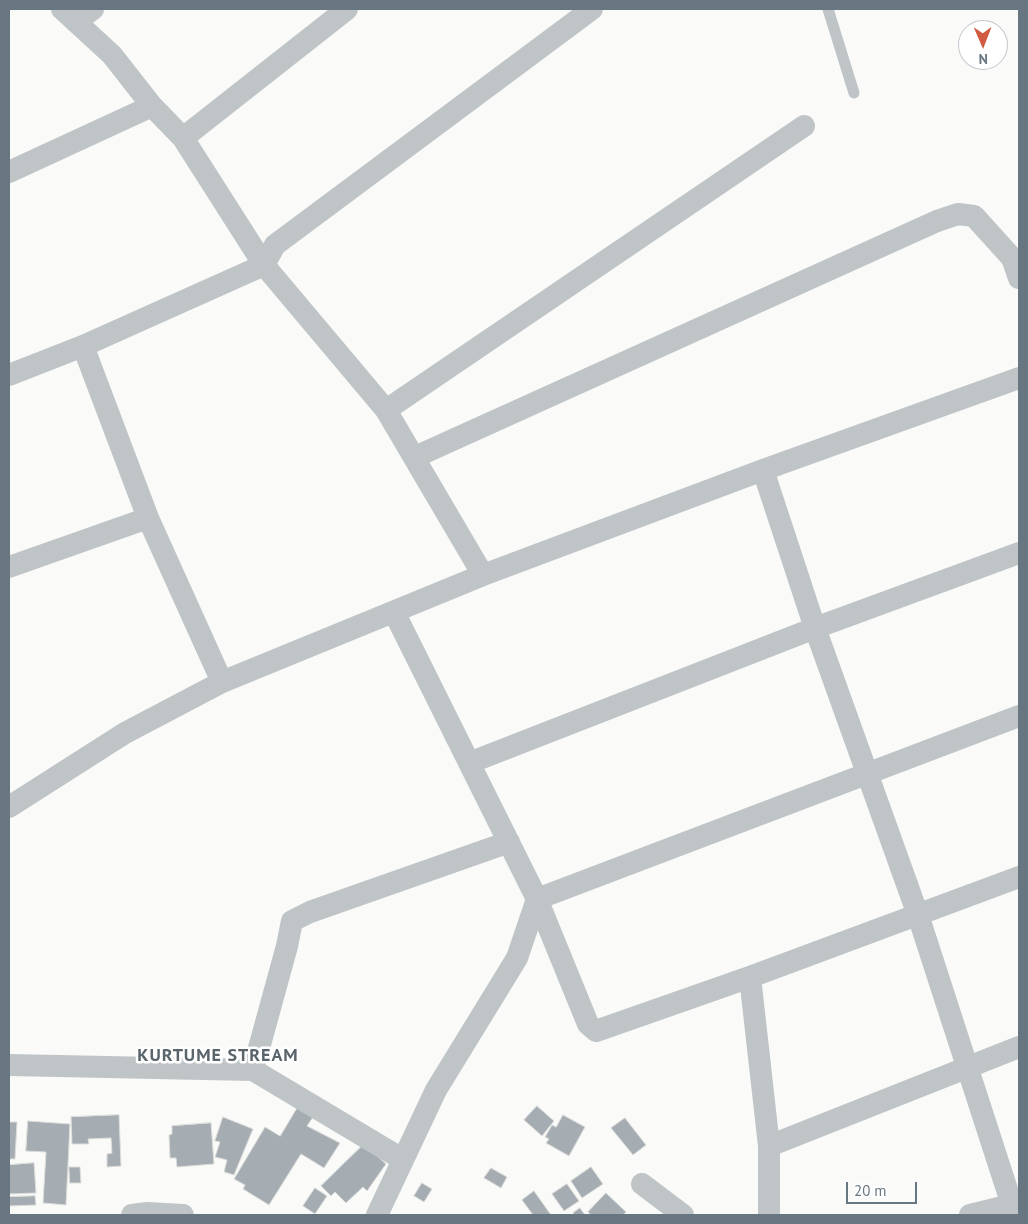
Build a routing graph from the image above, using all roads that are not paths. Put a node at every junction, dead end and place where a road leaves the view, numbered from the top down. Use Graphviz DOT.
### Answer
graph roads {
  1 [pos="347,9"];
  2 [pos="592,9"];
  3 [pos="828,9"];
  4 [pos="77,13"];
  5 [pos="854,93"];
  6 [pos="152,106"];
  7 [pos="804,126"];
  8 [pos="183,138"];
  9 [pos="9,172"];
  10 [pos="264,265"];
  11 [pos="1019,278"];
  12 [pos="83,346"];
  13 [pos="9,375"];
  14 [pos="1019,378"];
  15 [pos="386,410"];
  16 [pos="415,457"];
  17 [pos="763,470"];
  18 [pos="148,518"];
  19 [pos="1019,553"];
  20 [pos="9,567"];
  21 [pos="482,576"];
  22 [pos="394,612"];
  23 [pos="816,628"];
  24 [pos="222,682"];
  25 [pos="1019,716"];
  26 [pos="469,763"];
  27 [pos="868,773"];
  28 [pos="9,806"];
  29 [pos="509,842"];
  30 [pos="1019,877"];
  31 [pos="538,899"];
  32 [pos="918,915"];
  33 [pos="750,977"];
  34 [pos="1019,1046"];
  35 [pos="9,1065"];
  36 [pos="968,1066"];
  37 [pos="253,1070"];
  38 [pos="769,1146"];
  39 [pos="402,1159"];
  40 [pos="642,1184"];
  41 [pos="1016,1208"];
  42 [pos="132,1215"];
  43 [pos="183,1215"];
  44 [pos="376,1215"];
  45 [pos="683,1215"];
  46 [pos="769,1215"];
  47 [pos="970,1215"];
  1 -- 8 [label="street"];
  2 -- 10 [label="street"];
  3 -- 5 [label="lane"];
  4 -- 6 [label="street"];
  6 -- 8 [label="street"];
  6 -- 9 [label="street"];
  7 -- 15 [label="street"];
  8 -- 10 [label="street"];
  10 -- 12 [label="street"];
  10 -- 15 [label="street"];
  11 -- 16 [label="street"];
  12 -- 13 [label="street"];
  12 -- 18 [label="street"];
  14 -- 17 [label="street"];
  15 -- 16 [label="street"];
  16 -- 21 [label="street"];
  17 -- 21 [label="street"];
  17 -- 23 [label="street"];
  18 -- 20 [label="street"];
  18 -- 24 [label="street"];
  19 -- 23 [label="street"];
  21 -- 22 [label="street"];
  22 -- 24 [label="street"];
  22 -- 26 [label="street"];
  23 -- 26 [label="street"];
  23 -- 27 [label="street"];
  24 -- 28 [label="street"];
  25 -- 27 [label="street"];
  26 -- 29 [label="street"];
  27 -- 31 [label="street"];
  27 -- 32 [label="street"];
  29 -- 31 [label="street"];
  29 -- 37 [label="street"];
  30 -- 32 [label="street"];
  31 -- 33 [label="street"];
  31 -- 39 [label="street"];
  32 -- 33 [label="street"];
  32 -- 36 [label="street"];
  33 -- 38 [label="street"];
  34 -- 36 [label="street"];
  35 -- 37 [label="street"];
  36 -- 38 [label="street"];
  36 -- 41 [label="street"];
  37 -- 39 [label="street"];
  38 -- 46 [label="street"];
  39 -- 44 [label="street"];
  40 -- 45 [label="street"];
  41 -- 47 [label="street"];
  42 -- 43 [label="street"];
}
